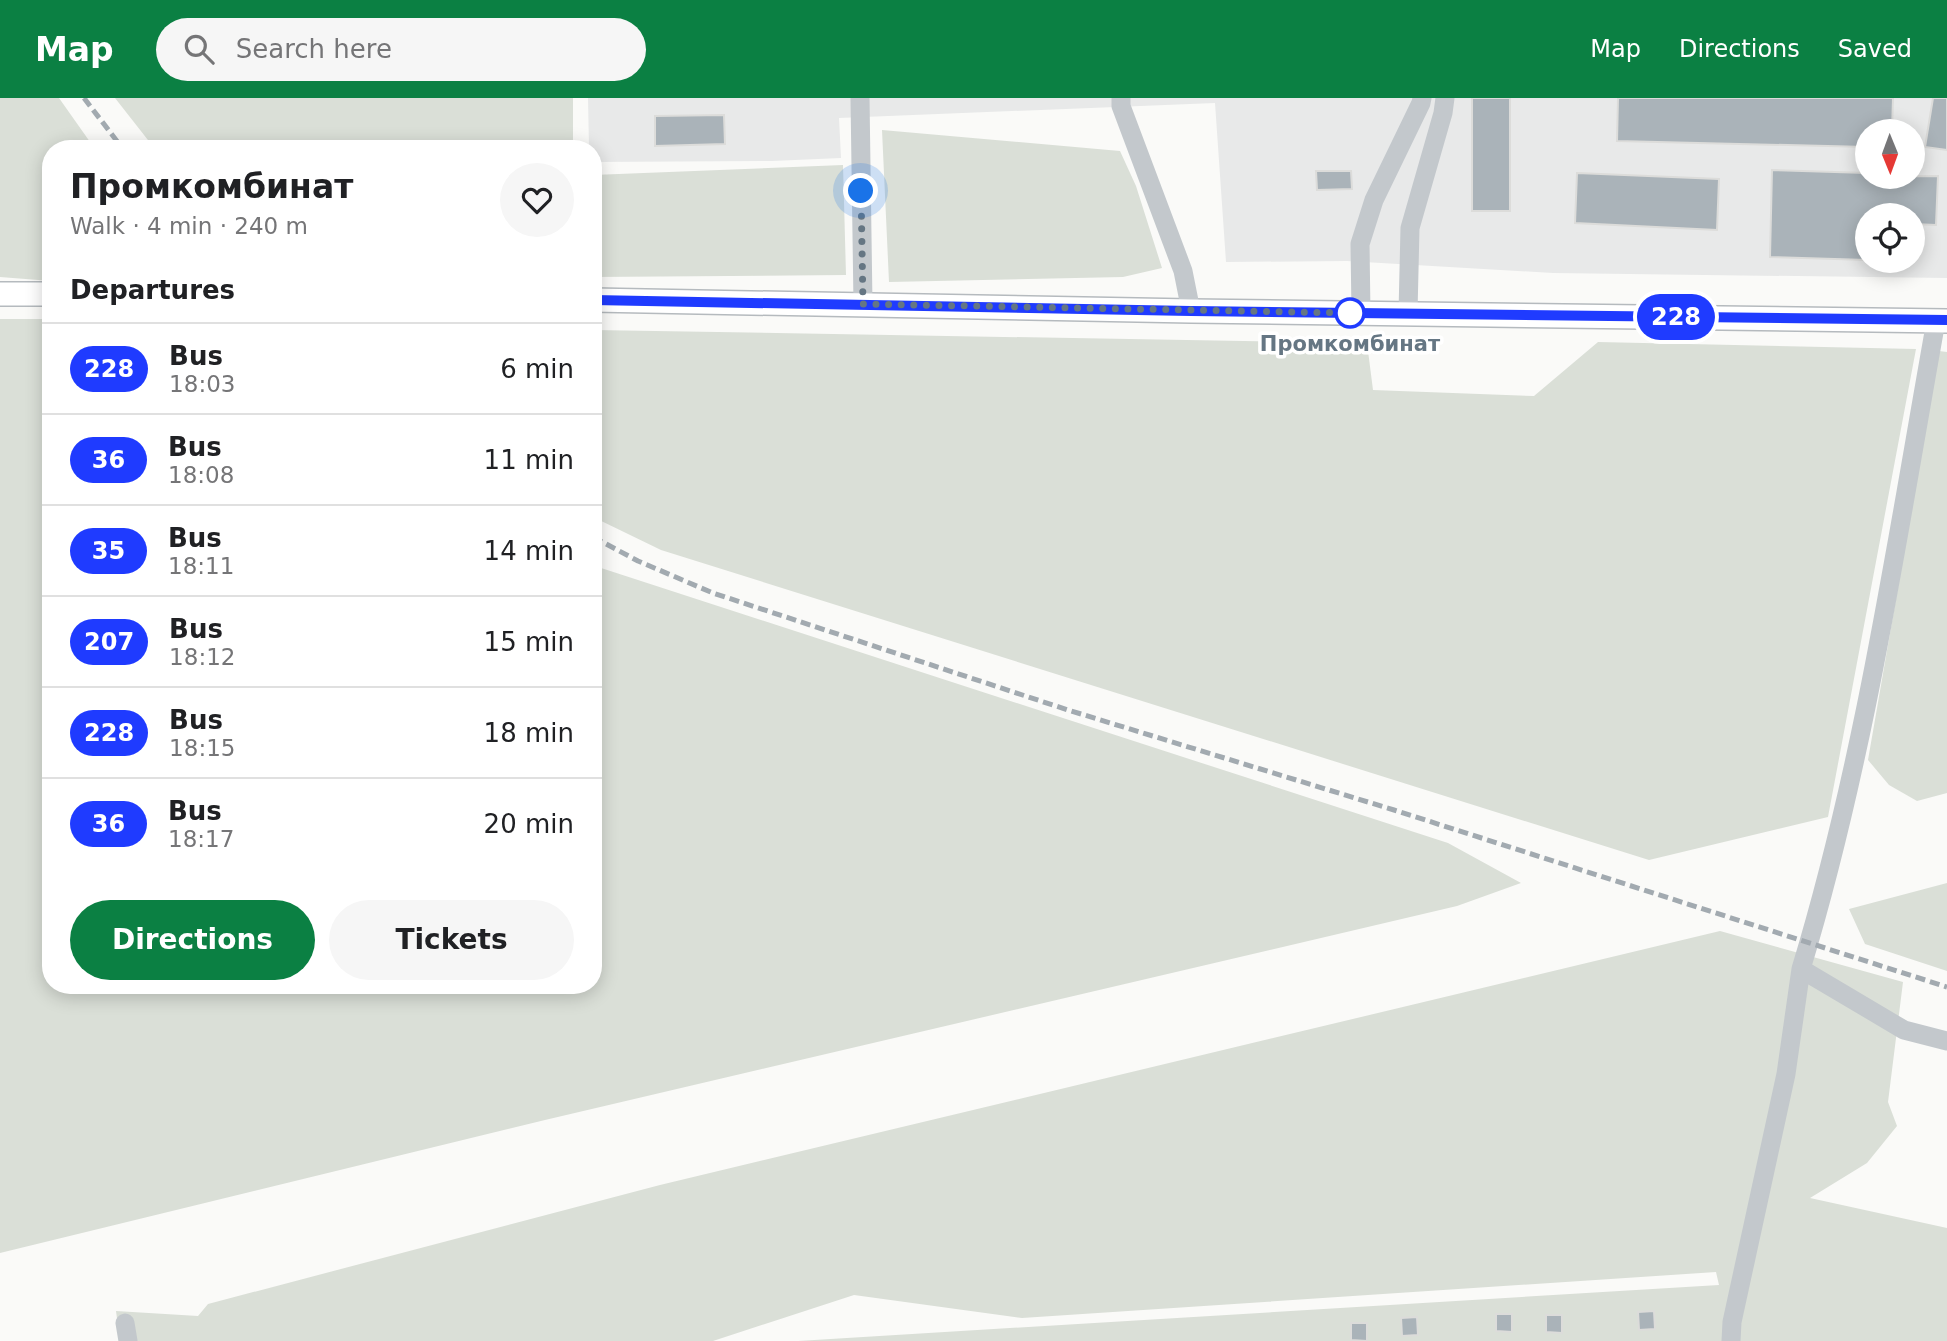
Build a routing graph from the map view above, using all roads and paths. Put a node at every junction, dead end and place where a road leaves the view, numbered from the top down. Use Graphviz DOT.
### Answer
graph roads {
  1 [pos="860,98"];
  2 [pos="1121,98"];
  3 [pos="1422,98"];
  4 [pos="1444,98"];
  5 [pos="0,294"];
  6 [pos="42,294"];
  7 [pos="602,300"];
  8 [pos="863,304"];
  9 [pos="1191,311"];
  10 [pos="1362,313"];
  11 [pos="1408,313"];
  12 [pos="1942,321"];
  13 [pos="1801,970"];
  14 [pos="1947,1041"];
  15 [pos="1731,1341"];
  1 -- 8 [label="street"];
  2 -- 9 [label="street"];
  3 -- 10 [label="street"];
  4 -- 11 [label="street"];
  5 -- 6 [label="main road"];
  7 -- 8 [label="main road"];
  8 -- 9 [label="main road"];
  9 -- 10 [label="main road"];
  10 -- 11 [label="main road"];
  11 -- 12 [label="main road"];
  12 -- 13 [label="street"];
  13 -- 14 [label="street"];
  13 -- 15 [label="street"];
}
